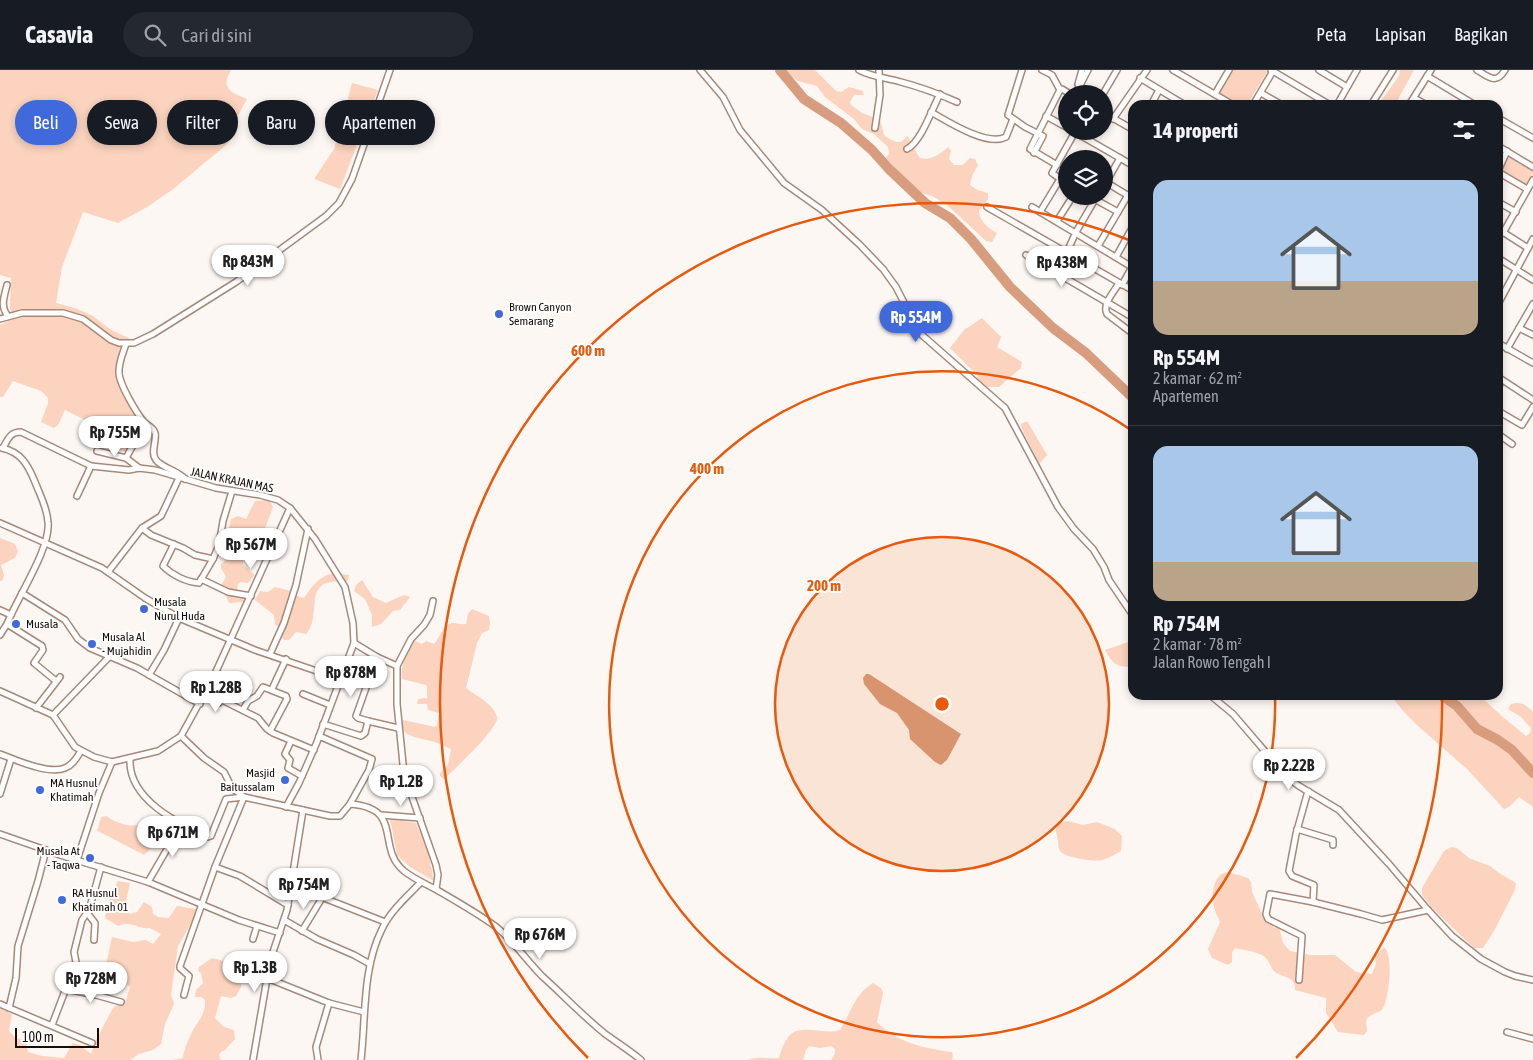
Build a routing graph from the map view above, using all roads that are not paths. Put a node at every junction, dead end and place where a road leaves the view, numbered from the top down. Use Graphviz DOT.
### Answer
graph roads {
  1 [pos="390,70"];
  2 [pos="700,70"];
  3 [pos="859,70"];
  4 [pos="879,70"];
  5 [pos="1022,70"];
  6 [pos="1042,70"];
  7 [pos="1082,70"];
  8 [pos="1088,70"];
  9 [pos="1117,70"];
  10 [pos="1146,70"];
  11 [pos="1174,70"];
  12 [pos="1318,70"];
  13 [pos="1357,70"];
  14 [pos="1392,70"];
  15 [pos="1431,70"];
  16 [pos="1477,70"];
  17 [pos="1505,70"];
  18 [pos="1227,71"];
  19 [pos="1272,71"];
  20 [pos="1427,76"];
  21 [pos="879,77"];
  22 [pos="1140,78"];
  23 [pos="1077,85"];
  24 [pos="1079,85"];
  25 [pos="1108,85"];
  26 [pos="1058,86"];
  27 [pos="1347,87"];
  28 [pos="1159,90"];
  29 [pos="1261,92"];
  30 [pos="940,94"];
  31 [pos="1058,94"];
  32 [pos="1215,94"];
  33 [pos="1414,98"];
  34 [pos="1153,100"];
  35 [pos="1176,100"];
  36 [pos="1225,100"];
  37 [pos="1256,100"];
  38 [pos="1274,100"];
  39 [pos="1321,100"];
  40 [pos="1340,100"];
  41 [pos="1374,100"];
  42 [pos="1418,100"];
  43 [pos="1467,100"];
  44 [pos="958,102"];
  45 [pos="931,112"];
  46 [pos="1046,116"];
  47 [pos="1013,119"];
  48 [pos="1113,119"];
  49 [pos="1058,123"];
  50 [pos="1503,123"];
  51 [pos="1128,127"];
  52 [pos="876,128"];
  53 [pos="1037,133"];
  54 [pos="1533,138"];
  55 [pos="1093,140"];
  56 [pos="907,149"];
  57 [pos="1503,149"];
  58 [pos="1507,151"];
  59 [pos="1120,158"];
  60 [pos="1503,160"];
  61 [pos="1058,162"];
  62 [pos="1128,163"];
  63 [pos="1056,165"];
  64 [pos="1533,167"];
  65 [pos="1113,170"];
  66 [pos="1503,175"];
  67 [pos="1058,178"];
  68 [pos="1533,180"];
  69 [pos="1058,182"];
  70 [pos="1113,187"];
  71 [pos="1526,190"];
  72 [pos="1128,196"];
  73 [pos="1128,200"];
  74 [pos="1067,205"];
  75 [pos="1092,205"];
  76 [pos="1107,205"];
  77 [pos="1503,205"];
  78 [pos="987,207"];
  79 [pos="1032,207"];
  80 [pos="1040,212"];
  81 [pos="1118,212"];
  82 [pos="1516,212"];
  83 [pos="1057,221"];
  84 [pos="1076,232"];
  85 [pos="1503,233"];
  86 [pos="1128,235"];
  87 [pos="1533,239"];
  88 [pos="1098,246"];
  89 [pos="1528,248"];
  90 [pos="1067,252"];
  91 [pos="1026,255"];
  92 [pos="1116,257"];
  93 [pos="1503,261"];
  94 [pos="1128,264"];
  95 [pos="1517,270"];
  96 [pos="1128,273"];
  97 [pos="1533,280"];
  98 [pos="1121,284"];
  99 [pos="7,286"];
  100 [pos="1128,288"];
  101 [pos="1503,295"];
  102 [pos="1108,302"];
  103 [pos="1532,307"];
  104 [pos="1,311"];
  105 [pos="1128,314"];
  106 [pos="8,316"];
  107 [pos="0,319"];
  108 [pos="1519,328"];
  109 [pos="1128,330"];
  110 [pos="1533,335"];
  111 [pos="126,344"];
  112 [pos="1503,346"];
  113 [pos="1507,349"];
  114 [pos="1533,363"];
  115 [pos="1503,381"];
  116 [pos="1532,398"];
  117 [pos="1533,407"];
  118 [pos="1503,414"];
  119 [pos="145,423"];
  120 [pos="1503,438"];
  121 [pos="1512,444"];
  122 [pos="2,448"];
  123 [pos="97,451"];
  124 [pos="126,458"];
  125 [pos="91,466"];
  126 [pos="140,468"];
  127 [pos="182,479"];
  128 [pos="232,491"];
  129 [pos="77,496"];
  130 [pos="290,508"];
  131 [pos="0,523"];
  132 [pos="142,528"];
  133 [pos="308,529"];
  134 [pos="45,543"];
  135 [pos="174,544"];
  136 [pos="213,559"];
  137 [pos="108,572"];
  138 [pos="201,579"];
  139 [pos="22,593"];
  140 [pos="251,596"];
  141 [pos="433,601"];
  142 [pos="1128,608"];
  143 [pos="0,610"];
  144 [pos="11,614"];
  145 [pos="179,618"];
  146 [pos="7,624"];
  147 [pos="0,635"];
  148 [pos="230,640"];
  149 [pos="354,643"];
  150 [pos="270,654"];
  151 [pos="110,656"];
  152 [pos="377,657"];
  153 [pos="286,659"];
  154 [pos="398,666"];
  155 [pos="149,675"];
  156 [pos="212,679"];
  157 [pos="340,679"];
  158 [pos="272,690"];
  159 [pos="0,691"];
  160 [pos="303,694"];
  161 [pos="204,695"];
  162 [pos="222,700"];
  163 [pos="1216,700"];
  164 [pos="200,704"];
  165 [pos="330,705"];
  166 [pos="36,708"];
  167 [pos="243,710"];
  168 [pos="53,716"];
  169 [pos="368,721"];
  170 [pos="323,724"];
  171 [pos="398,728"];
  172 [pos="270,731"];
  173 [pos="181,736"];
  174 [pos="319,736"];
  175 [pos="291,740"];
  176 [pos="81,750"];
  177 [pos="314,750"];
  178 [pos="0,754"];
  179 [pos="130,758"];
  180 [pos="11,759"];
  181 [pos="112,762"];
  182 [pos="302,776"];
  183 [pos="1308,791"];
  184 [pos="0,794"];
  185 [pos="244,797"];
  186 [pos="350,804"];
  187 [pos="286,807"];
  188 [pos="303,810"];
  189 [pos="381,815"];
  190 [pos="420,818"];
  191 [pos="181,825"];
  192 [pos="1297,829"];
  193 [pos="0,834"];
  194 [pos="1333,846"];
  195 [pos="46,850"];
  196 [pos="78,860"];
  197 [pos="215,866"];
  198 [pos="101,867"];
  199 [pos="148,882"];
  200 [pos="423,883"];
  201 [pos="291,890"];
  202 [pos="436,890"];
  203 [pos="322,898"];
  204 [pos="1314,902"];
  205 [pos="202,905"];
  206 [pos="288,905"];
  207 [pos="1428,910"];
  208 [pos="88,914"];
  209 [pos="284,920"];
  210 [pos="385,922"];
  211 [pos="257,926"];
  212 [pos="302,931"];
  213 [pos="280,933"];
  214 [pos="253,939"];
  215 [pos="94,940"];
  216 [pos="246,956"];
  217 [pos="270,959"];
  218 [pos="370,964"];
  219 [pos="267,978"];
  220 [pos="1299,980"];
  221 [pos="1533,980"];
  222 [pos="66,989"];
  223 [pos="184,995"];
  224 [pos="120,1002"];
  225 [pos="329,1003"];
  226 [pos="0,1004"];
  227 [pos="9,1008"];
  228 [pos="364,1012"];
  229 [pos="52,1025"];
  230 [pos="1507,1032"];
  231 [pos="1533,1039"];
  232 [pos="92,1043"];
  233 [pos="253,1060"];
  234 [pos="318,1060"];
  235 [pos="360,1060"];
  236 [pos="641,1060"];
  1 -- 111 [label="street"];
  2 -- 142 [label="street"];
  3 -- 21 [label="street"];
  4 -- 21 [label="street"];
  5 -- 47 [label="street"];
  6 -- 26 [label="street"];
  7 -- 23 [label="street"];
  8 -- 24 [label="street"];
  9 -- 25 [label="street"];
  10 -- 22 [label="street"];
  11 -- 32 [label="street"];
  12 -- 27 [label="street"];
  13 -- 27 [label="street"];
  14 -- 41 [label="street"];
  15 -- 20 [label="street"];
  16 -- 17 [label="street"];
  18 -- 32 [label="street"];
  19 -- 29 [label="street"];
  19 -- 39 [label="street"];
  20 -- 33 [label="street"];
  20 -- 43 [label="street"];
  21 -- 30 [label="street"];
  21 -- 52 [label="street"];
  22 -- 28 [label="street"];
  22 -- 48 [label="street"];
  27 -- 40 [label="street"];
  28 -- 34 [label="street"];
  28 -- 35 [label="street"];
  29 -- 37 [label="street"];
  29 -- 38 [label="street"];
  30 -- 44 [label="street"];
  30 -- 45 [label="street"];
  31 -- 46 [label="street"];
  32 -- 36 [label="street"];
  33 -- 42 [label="street"];
  45 -- 47 [label="street"];
  45 -- 56 [label="street"];
  46 -- 49 [label="street"];
  46 -- 53 [label="street"];
  47 -- 53 [label="street"];
  48 -- 51 [label="street"];
  50 -- 54 [label="street"];
  53 -- 63 [label="street"];
  55 -- 59 [label="street"];
  57 -- 58 [label="street"];
  58 -- 60 [label="street"];
  58 -- 64 [label="street"];
  59 -- 62 [label="street"];
  59 -- 65 [label="street"];
  61 -- 63 [label="street"];
  63 -- 67 [label="street"];
  66 -- 71 [label="street"];
  68 -- 71 [label="street"];
  69 -- 80 [label="street"];
  70 -- 72 [label="street"];
  71 -- 82 [label="street"];
  73 -- 81 [label="street"];
  74 -- 83 [label="street"];
  75 -- 84 [label="street"];
  76 -- 81 [label="street"];
  77 -- 82 [label="street"];
  78 -- 90 [label="street"];
  79 -- 80 [label="street"];
  80 -- 83 [label="street"];
  81 -- 88 [label="street"];
  82 -- 85 [label="street"];
  83 -- 84 [label="street"];
  84 -- 88 [label="street"];
  84 -- 90 [label="street"];
  85 -- 89 [label="street"];
  86 -- 92 [label="street"];
  87 -- 89 [label="street"];
  88 -- 92 [label="street"];
  89 -- 95 [label="street"];
  90 -- 98 [label="street"];
  91 -- 102 [label="street"];
  92 -- 94 [label="street"];
  93 -- 95 [label="street"];
  95 -- 97 [label="street"];
  95 -- 101 [label="street"];
  96 -- 98 [label="street"];
  98 -- 100 [label="street"];
  98 -- 102 [label="street"];
  99 -- 104 [label="street"];
  102 -- 105 [label="street"];
  102 -- 109 [label="street"];
  103 -- 108 [label="street"];
  104 -- 106 [label="street"];
  106 -- 107 [label="street"];
  106 -- 111 [label="street"];
  108 -- 110 [label="street"];
  108 -- 113 [label="street"];
  111 -- 119 [label="street"];
  112 -- 113 [label="street"];
  113 -- 114 [label="street"];
  115 -- 116 [label="street"];
  117 -- 118 [label="street"];
  119 -- 124 [label="street"];
  119 -- 127 [label="street"];
  120 -- 121 [label="street"];
  122 -- 125 [label="street, JALAN KRAJAN MAS"];
  122 -- 134 [label="street"];
  123 -- 124 [label="street"];
  124 -- 126 [label="street"];
  125 -- 126 [label="street, JALAN KRAJAN MAS"];
  125 -- 129 [label="street"];
  126 -- 127 [label="street, JALAN KRAJAN MAS"];
  127 -- 128 [label="street, JALAN KRAJAN MAS"];
  127 -- 132 [label="street"];
  128 -- 130 [label="street, JALAN KRAJAN MAS"];
  128 -- 136 [label="street"];
  130 -- 133 [label="street, JALAN KRAJAN MAS"];
  130 -- 140 [label="street"];
  131 -- 134 [label="street"];
  132 -- 135 [label="street"];
  132 -- 137 [label="street"];
  133 -- 149 [label="street, JALAN KRAJAN MAS"];
  133 -- 150 [label="street"];
  134 -- 137 [label="street"];
  134 -- 139 [label="street"];
  135 -- 136 [label="street"];
  135 -- 138 [label="street"];
  136 -- 138 [label="street"];
  137 -- 145 [label="street"];
  138 -- 140 [label="street"];
  139 -- 144 [label="street"];
  139 -- 151 [label="street"];
  140 -- 148 [label="street"];
  141 -- 154 [label="street"];
  143 -- 144 [label="street"];
  144 -- 146 [label="street"];
  145 -- 148 [label="street"];
  145 -- 155 [label="street"];
  146 -- 147 [label="street"];
  146 -- 166 [label="street"];
  148 -- 150 [label="street"];
  148 -- 156 [label="street"];
  149 -- 152 [label="street"];
  149 -- 157 [label="street"];
  150 -- 153 [label="street"];
  151 -- 155 [label="street"];
  151 -- 168 [label="street"];
  152 -- 154 [label="street"];
  152 -- 169 [label="street"];
  153 -- 157 [label="street"];
  153 -- 158 [label="street"];
  154 -- 171 [label="street"];
  155 -- 164 [label="street"];
  156 -- 161 [label="street"];
  156 -- 162 [label="street"];
  157 -- 165 [label="street"];
  158 -- 167 [label="street"];
  158 -- 172 [label="street"];
  159 -- 166 [label="street"];
  160 -- 165 [label="street"];
  161 -- 162 [label="street"];
  161 -- 164 [label="street"];
  162 -- 167 [label="street"];
  163 -- 183 [label="street"];
  164 -- 173 [label="street"];
  165 -- 170 [label="street"];
  166 -- 168 [label="street"];
  167 -- 172 [label="street"];
  168 -- 176 [label="street"];
  169 -- 170 [label="street"];
  169 -- 171 [label="street"];
  170 -- 174 [label="street"];
  171 -- 190 [label="street"];
  172 -- 175 [label="street"];
  173 -- 179 [label="street"];
  173 -- 185 [label="street"];
  174 -- 177 [label="street"];
  174 -- 186 [label="street"];
  175 -- 177 [label="street"];
  175 -- 182 [label="street"];
  176 -- 180 [label="street"];
  176 -- 181 [label="street"];
  177 -- 182 [label="street"];
  178 -- 180 [label="street"];
  179 -- 181 [label="street"];
  179 -- 191 [label="street"];
  180 -- 184 [label="street"];
  181 -- 196 [label="street"];
  182 -- 187 [label="street"];
  183 -- 192 [label="street"];
  183 -- 207 [label="street"];
  185 -- 187 [label="street"];
  185 -- 191 [label="street"];
  185 -- 197 [label="street"];
  186 -- 188 [label="street"];
  186 -- 189 [label="street"];
  187 -- 188 [label="street"];
  188 -- 201 [label="street"];
  189 -- 190 [label="street"];
  189 -- 200 [label="street"];
  190 -- 202 [label="street"];
  191 -- 199 [label="street"];
  192 -- 194 [label="street"];
  192 -- 204 [label="street"];
  193 -- 195 [label="street"];
  195 -- 196 [label="street"];
  195 -- 227 [label="street"];
  196 -- 198 [label="street"];
  197 -- 205 [label="street"];
  197 -- 206 [label="street"];
  198 -- 199 [label="street"];
  198 -- 208 [label="street"];
  199 -- 205 [label="street"];
  200 -- 202 [label="street"];
  200 -- 210 [label="street"];
  201 -- 203 [label="street"];
  201 -- 206 [label="street"];
  202 -- 236 [label="street"];
  203 -- 210 [label="street"];
  203 -- 212 [label="street"];
  204 -- 207 [label="street"];
  204 -- 220 [label="street"];
  205 -- 211 [label="street"];
  205 -- 223 [label="street"];
  206 -- 209 [label="street"];
  207 -- 221 [label="street"];
  208 -- 215 [label="street"];
  208 -- 222 [label="street"];
  209 -- 212 [label="street"];
  209 -- 213 [label="street"];
  210 -- 218 [label="street"];
  211 -- 213 [label="street"];
  211 -- 214 [label="street"];
  212 -- 218 [label="street"];
  213 -- 217 [label="street"];
  216 -- 217 [label="street"];
  217 -- 219 [label="street"];
  218 -- 228 [label="street"];
  219 -- 225 [label="street"];
  219 -- 233 [label="street"];
  222 -- 224 [label="street"];
  222 -- 229 [label="street"];
  225 -- 228 [label="street"];
  225 -- 234 [label="street"];
  226 -- 227 [label="street"];
  227 -- 229 [label="street"];
  228 -- 235 [label="street"];
  229 -- 232 [label="street"];
  230 -- 231 [label="street"];
}
